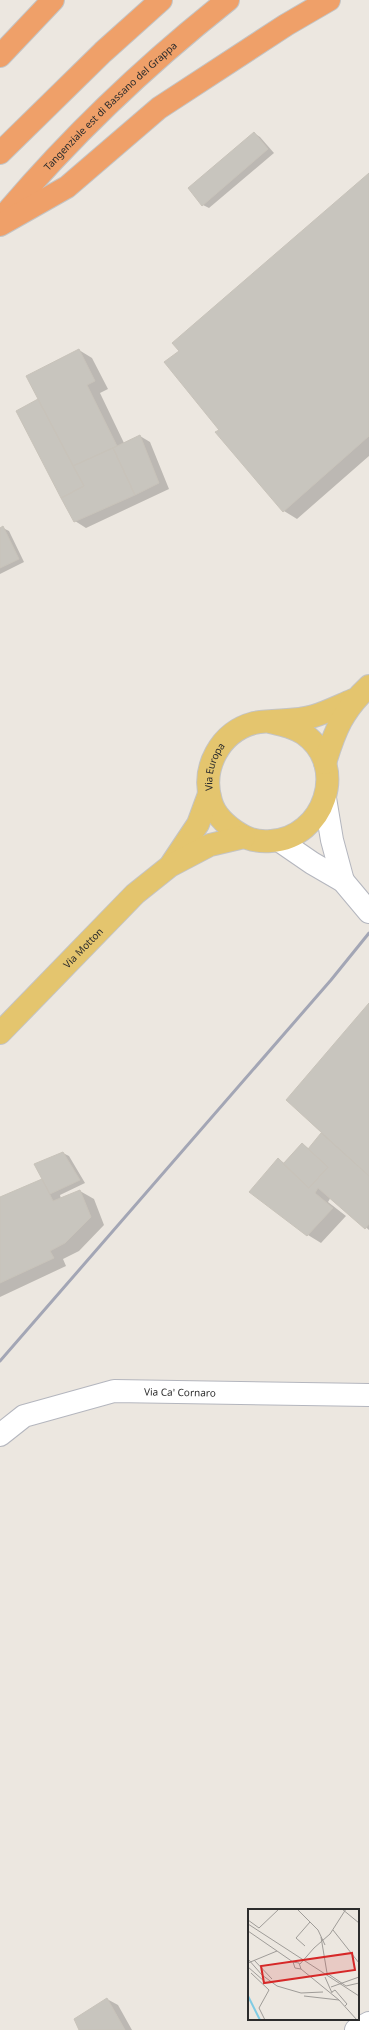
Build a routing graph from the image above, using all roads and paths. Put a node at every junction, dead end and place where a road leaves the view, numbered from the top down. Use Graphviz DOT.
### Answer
graph roads {
  1 [pos="53,0"];
  2 [pos="161,0"];
  3 [pos="228,0"];
  4 [pos="330,0"];
  5 [pos="0,56"];
  6 [pos="0,152"];
  7 [pos="0,220"];
  8 [pos="0,225"];
  9 [pos="369,686"];
  10 [pos="354,700"];
  11 [pos="270,722"];
  12 [pos="325,764"];
  13 [pos="209,794"];
  14 [pos="325,798"];
  15 [pos="244,837"];
  16 [pos="280,841"];
  17 [pos="170,866"];
  18 [pos="343,881"];
  19 [pos="369,912"];
  20 [pos="0,1033"];
  21 [pos="369,1395"];
  22 [pos="0,1435"];
  23 [pos="369,2023"];
  24 [pos="356,2030"];
  1 -- 5 [label="highway"];
  2 -- 6 [label="highway"];
  3 -- 7 [label="highway, Tangenziale est di Bassano del Grappa"];
  4 -- 8 [label="highway"];
  9 -- 10 [label="main road, Via Europa"];
  10 -- 11 [label="main road, Via Europa"];
  10 -- 12 [label="main road, Via Europa"];
  11 -- 12 [label="main road, Via Europa"];
  11 -- 13 [label="main road, Via Europa"];
  12 -- 14 [label="main road, Via Europa"];
  13 -- 15 [label="main road, Via Europa"];
  13 -- 17 [label="main road, Via Motton"];
  14 -- 16 [label="main road, Via Europa"];
  14 -- 18 [label="street"];
  15 -- 16 [label="main road, Via Europa"];
  15 -- 17 [label="main road, Via Motton"];
  16 -- 18 [label="street"];
  17 -- 20 [label="main road, Via Motton"];
  18 -- 19 [label="street"];
  21 -- 22 [label="street, Via Ca' Cornaro"];
  23 -- 24 [label="street"];
}
